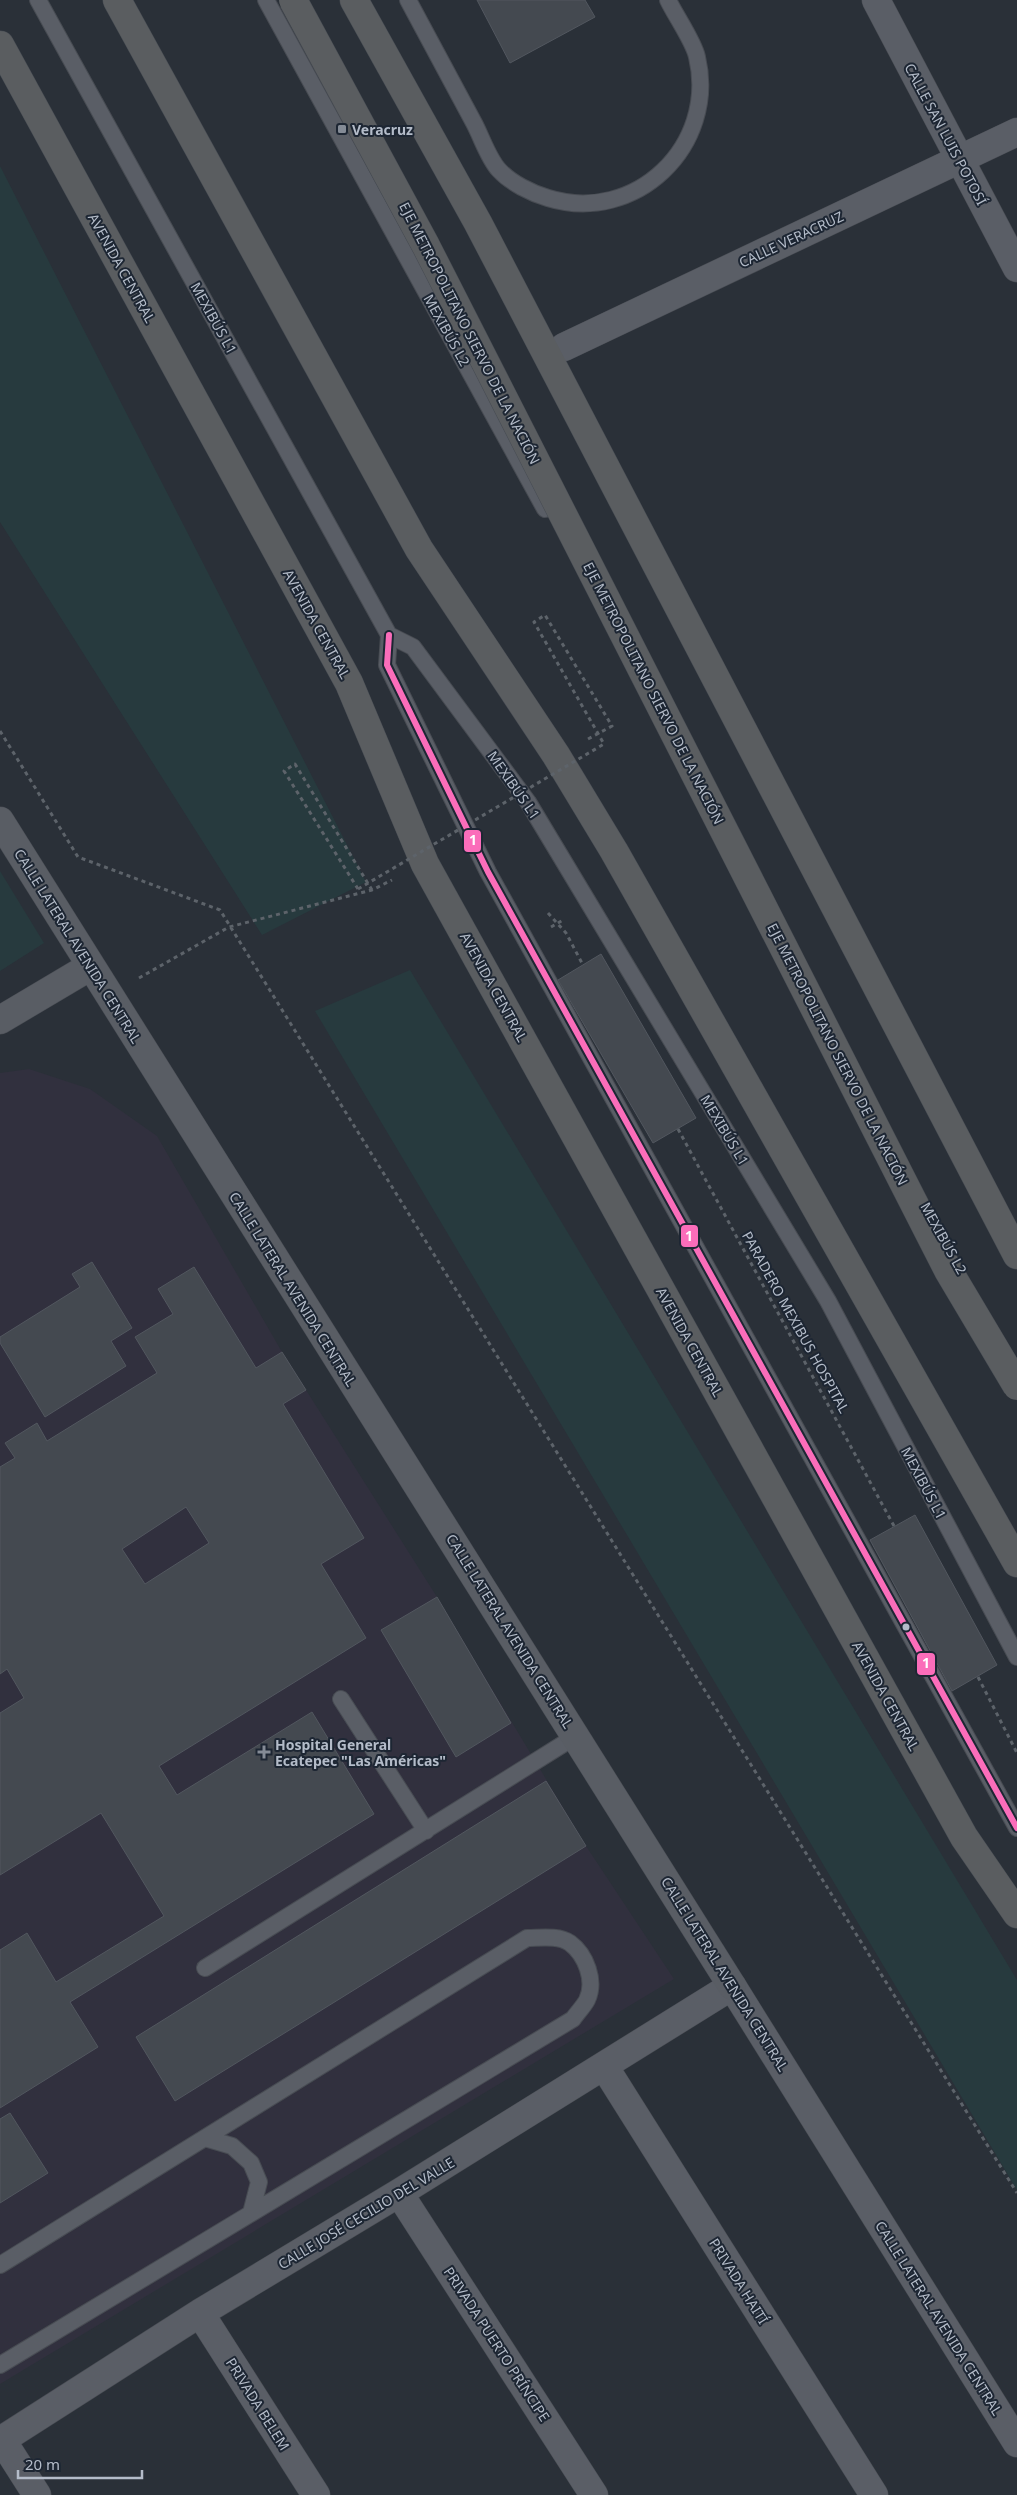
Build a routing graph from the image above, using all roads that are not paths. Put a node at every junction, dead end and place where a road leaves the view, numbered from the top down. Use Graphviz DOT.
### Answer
graph roads {
  1 [pos="38,0"];
  2 [pos="117,0"];
  3 [pos="266,0"];
  4 [pos="293,0"];
  5 [pos="354,0"];
  6 [pos="408,0"];
  7 [pos="668,0"];
  8 [pos="876,0"];
  9 [pos="0,45"];
  10 [pos="1017,132"];
  11 [pos="960,160"];
  12 [pos="1017,268"];
  13 [pos="564,347"];
  14 [pos="389,635"];
  15 [pos="1,826"];
  16 [pos="91,966"];
  17 [pos="0,1020"];
  18 [pos="1017,1255"];
  19 [pos="1017,1370"];
  20 [pos="1017,1386"];
  21 [pos="1017,1563"];
  22 [pos="1017,1657"];
  23 [pos="341,1699"];
  24 [pos="576,1736"];
  25 [pos="1017,1828"];
  26 [pos="426,1831"];
  27 [pos="1017,1914"];
  28 [pos="205,1968"];
  29 [pos="732,1986"];
  30 [pos="604,2066"];
  31 [pos="205,2138"];
  32 [pos="400,2193"];
  33 [pos="251,2213"];
  34 [pos="0,2266"];
  35 [pos="200,2313"];
  36 [pos="0,2365"];
  37 [pos="1,2440"];
  38 [pos="1017,2442"];
  39 [pos="37,2495"];
  40 [pos="316,2495"];
  41 [pos="594,2495"];
  42 [pos="874,2495"];
  1 -- 14 [label="lane, MEXIBÚS L1"];
  2 -- 21 [label="highway"];
  3 -- 19 [label="lane, MEXIBÚS L2"];
  4 -- 20 [label="highway, EJE METROPOLITANO SIERVO DE LA NACIÓN, bridge"];
  5 -- 18 [label="highway"];
  6 -- 7 [label="lane"];
  8 -- 11 [label="street, CALLE SAN LUIS POTOSÍ"];
  9 -- 27 [label="highway, AVENIDA CENTRAL"];
  10 -- 11 [label="street, CALLE VERACRUZ"];
  11 -- 12 [label="street, CALLE SAN LUIS POTOSÍ"];
  11 -- 13 [label="street, CALLE VERACRUZ"];
  14 -- 22 [label="lane, MEXIBÚS L1"];
  14 -- 25 [label="lane"];
  15 -- 16 [label="street, CALLE LATERAL AVENIDA CENTRAL"];
  16 -- 17 [label="street"];
  16 -- 24 [label="street, CALLE LATERAL AVENIDA CENTRAL"];
  23 -- 26 [label="lane"];
  24 -- 26 [label="lane"];
  24 -- 29 [label="street, CALLE LATERAL AVENIDA CENTRAL"];
  26 -- 28 [label="lane"];
  29 -- 30 [label="street, CALLE JOSÉ CECILIO DEL VALLE"];
  29 -- 38 [label="street, CALLE LATERAL AVENIDA CENTRAL"];
  30 -- 32 [label="street, CALLE JOSÉ CECILIO DEL VALLE"];
  30 -- 42 [label="street, PRIVADA HAITÍ"];
  31 -- 33 [label="lane"];
  31 -- 33 [label="lane"];
  31 -- 34 [label="lane"];
  32 -- 35 [label="street, CALLE JOSÉ CECILIO DEL VALLE"];
  32 -- 41 [label="street, PRIVADA PUERTO PRÍNCIPE"];
  33 -- 36 [label="lane"];
  35 -- 37 [label="street, CALLE JOSÉ CECILIO DEL VALLE"];
  35 -- 40 [label="street, PRIVADA BELEM"];
  37 -- 39 [label="street"];
}
